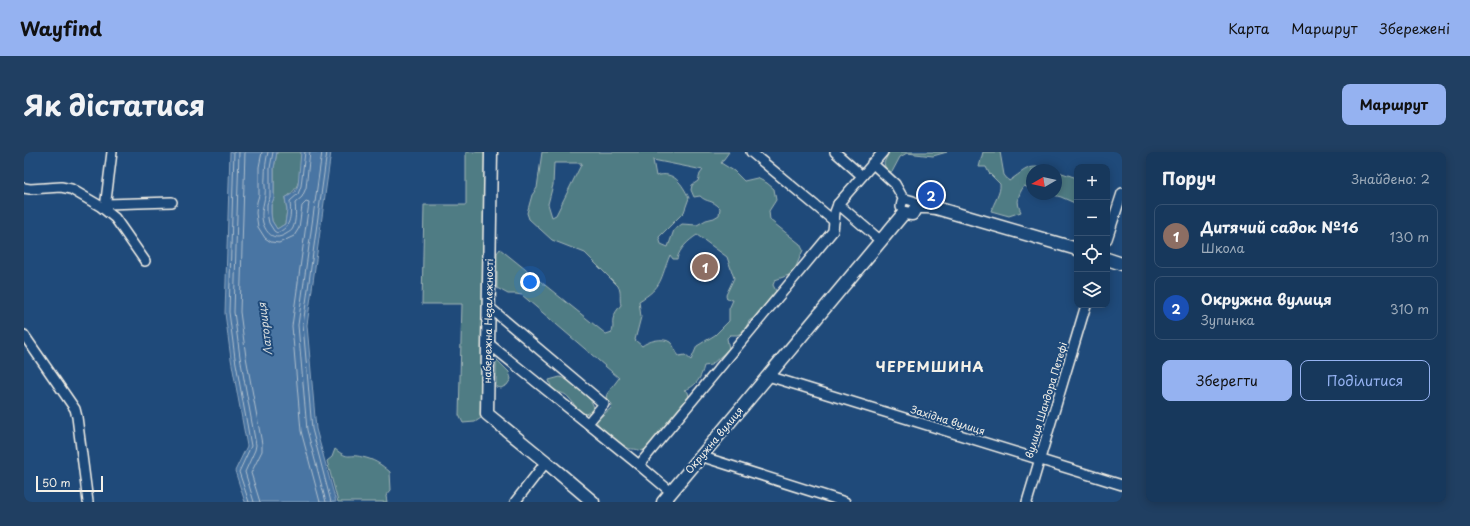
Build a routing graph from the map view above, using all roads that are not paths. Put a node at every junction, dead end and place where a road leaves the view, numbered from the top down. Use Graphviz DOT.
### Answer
graph roads {
  1 [pos="112,152"];
  2 [pos="491,152"];
  3 [pos="751,152"];
  4 [pos="835,152"];
  5 [pos="883,152"];
  6 [pos="872,164"];
  7 [pos="862,176"];
  8 [pos="24,188"];
  9 [pos="1122,193"];
  10 [pos="904,200"];
  11 [pos="172,202"];
  12 [pos="838,204"];
  13 [pos="106,207"];
  14 [pos="916,208"];
  15 [pos="904,213"];
  16 [pos="834,221"];
  17 [pos="1108,236"];
  18 [pos="881,241"];
  19 [pos="1074,248"];
  20 [pos="146,260"];
  21 [pos="1110,260"];
  22 [pos="1122,264"];
  23 [pos="489,307"];
  24 [pos="1085,308"];
  25 [pos="24,335"];
  26 [pos="488,343"];
  27 [pos="768,376"];
  28 [pos="588,424"];
  29 [pos="700,456"];
  30 [pos="1040,460"];
  31 [pos="546,462"];
  32 [pos="639,465"];
  33 [pos="1122,485"];
  34 [pos="671,492"];
  35 [pos="88,502"];
  36 [pos="515,502"];
  37 [pos="592,502"];
  38 [pos="662,502"];
  39 [pos="845,502"];
  40 [pos="1026,502"];
  1 -- 13 [label="street"];
  2 -- 23 [label="street, набережна Незалежності"];
  3 -- 16 [label="street"];
  4 -- 7 [label="street"];
  5 -- 6 [label="street"];
  6 -- 7 [label="street"];
  6 -- 10 [label="street"];
  7 -- 12 [label="street"];
  8 -- 13 [label="street"];
  9 -- 17 [label="street"];
  10 -- 14 [label="street"];
  10 -- 15 [label="street"];
  11 -- 13 [label="street"];
  12 -- 16 [label="street"];
  12 -- 18 [label="street"];
  13 -- 20 [label="street"];
  14 -- 15 [label="street, Окружна вулиця"];
  14 -- 19 [label="street, Окружна вулиця"];
  15 -- 18 [label="street, Окружна вулиця"];
  16 -- 32 [label="street"];
  18 -- 27 [label="street, Окружна вулиця"];
  21 -- 22 [label="street"];
  23 -- 26 [label="street, набережна Незалежності"];
  23 -- 28 [label="street"];
  24 -- 30 [label="street, вулиця Шандора Петефі"];
  25 -- 35 [label="street"];
  26 -- 28 [label="street"];
  26 -- 31 [label="street, набережна Незалежності"];
  27 -- 29 [label="street, Окружна вулиця"];
  27 -- 30 [label="street, Західна вулиця"];
  28 -- 32 [label="street"];
  29 -- 34 [label="street, Окружна вулиця"];
  29 -- 39 [label="street"];
  30 -- 33 [label="street, Західна вулиця"];
  30 -- 40 [label="street, вулиця Шандора Петефі"];
  31 -- 36 [label="street"];
  31 -- 37 [label="street"];
  32 -- 34 [label="street"];
  34 -- 38 [label="street, Окружна вулиця"];
}
